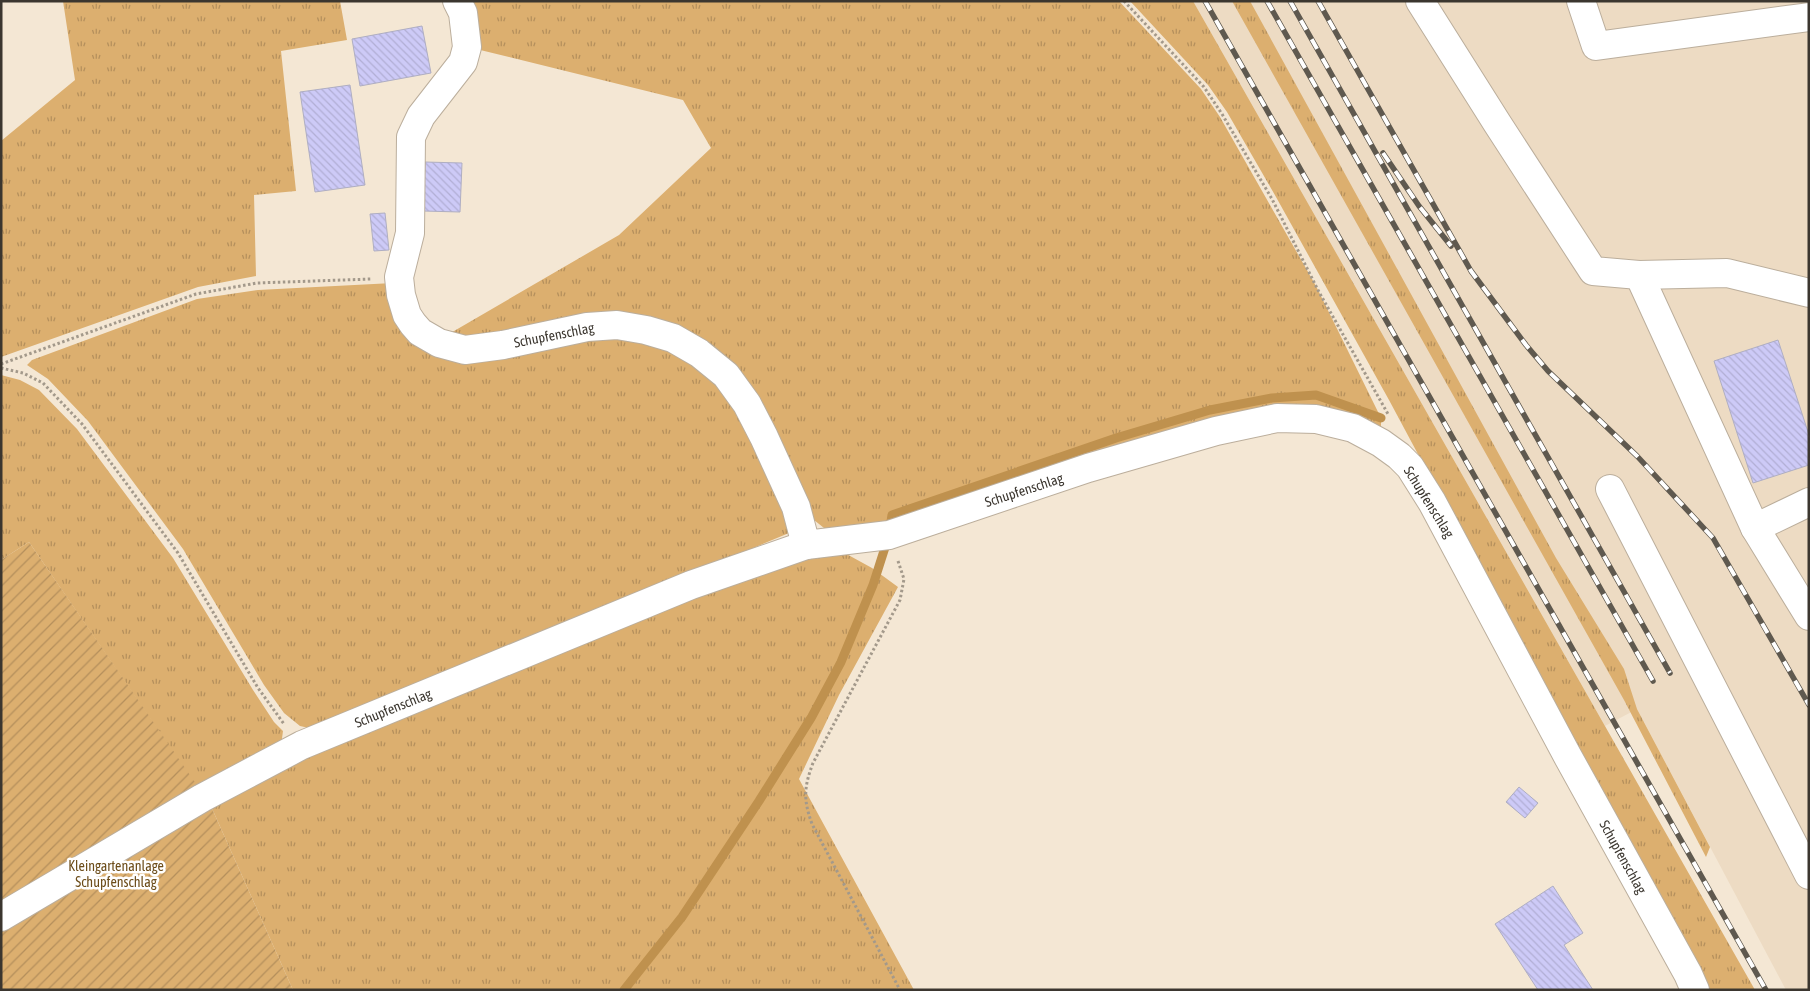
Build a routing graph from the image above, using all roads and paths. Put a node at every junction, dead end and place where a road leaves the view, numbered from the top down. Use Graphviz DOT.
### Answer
graph roads {
  1 [pos="457,1"];
  2 [pos="1124,1"];
  3 [pos="1581,1"];
  4 [pos="1807,1"];
  5 [pos="1427,4"];
  6 [pos="1809,6"];
  7 [pos="1809,17"];
  8 [pos="1639,275"];
  9 [pos="400,278"];
  10 [pos="1809,294"];
  11 [pos="1,364"];
  12 [pos="1,368"];
  13 [pos="1388,415"];
  14 [pos="1610,489"];
  15 [pos="1809,502"];
  16 [pos="1755,528"];
  17 [pos="889,535"];
  18 [pos="806,545"];
  19 [pos="1809,616"];
  20 [pos="302,745"];
  21 [pos="1809,875"];
  22 [pos="1,917"];
  23 [pos="900,990"];
  24 [pos="1695,990"];
  1 -- 9 [label="street, Schupfenschlag"];
  2 -- 13 [label="path"];
  3 -- 7 [label="street"];
  4 -- 6 [label="street"];
  5 -- 8 [label="street"];
  8 -- 10 [label="street"];
  8 -- 16 [label="street"];
  9 -- 11 [label="path"];
  9 -- 18 [label="street, Schupfenschlag"];
  12 -- 20 [label="path"];
  14 -- 21 [label="street"];
  15 -- 16 [label="street"];
  16 -- 19 [label="street"];
  17 -- 18 [label="street, Schupfenschlag"];
  17 -- 23 [label="path"];
  17 -- 24 [label="street, Schupfenschlag"];
  18 -- 20 [label="street, Schupfenschlag"];
  20 -- 22 [label="street, Schupfenschlag"];
}
